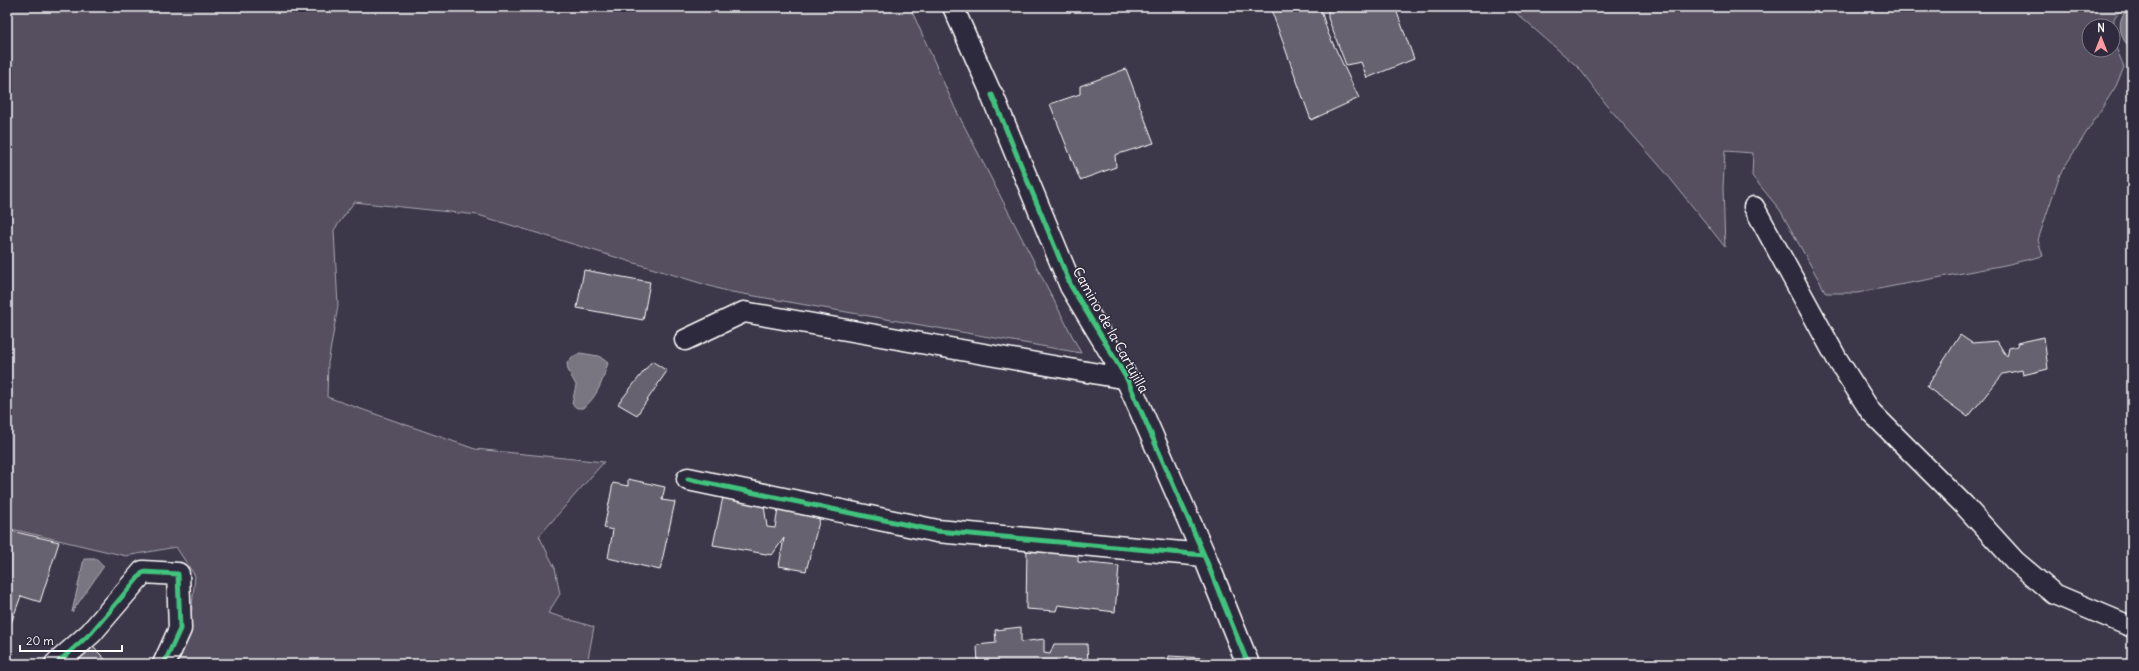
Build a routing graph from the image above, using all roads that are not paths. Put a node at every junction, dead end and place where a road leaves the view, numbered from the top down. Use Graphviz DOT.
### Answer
graph roads {
  1 [pos="953,7"];
  2 [pos="992,95"];
  3 [pos="1754,207"];
  4 [pos="685,340"];
  5 [pos="1128,379"];
  6 [pos="688,479"];
  7 [pos="1204,555"];
  8 [pos="2132,628"];
  9 [pos="56,664"];
  10 [pos="164,664"];
  11 [pos="1248,664"];
  1 -- 2 [label="lane"];
  2 -- 5 [label="street, Camino de la Cartujilla"];
  3 -- 8 [label="lane"];
  4 -- 5 [label="lane"];
  5 -- 7 [label="street, Camino de la Cartujilla"];
  6 -- 7 [label="street"];
  7 -- 11 [label="street, Camino de la Cartujilla"];
  9 -- 10 [label="street"];
}
